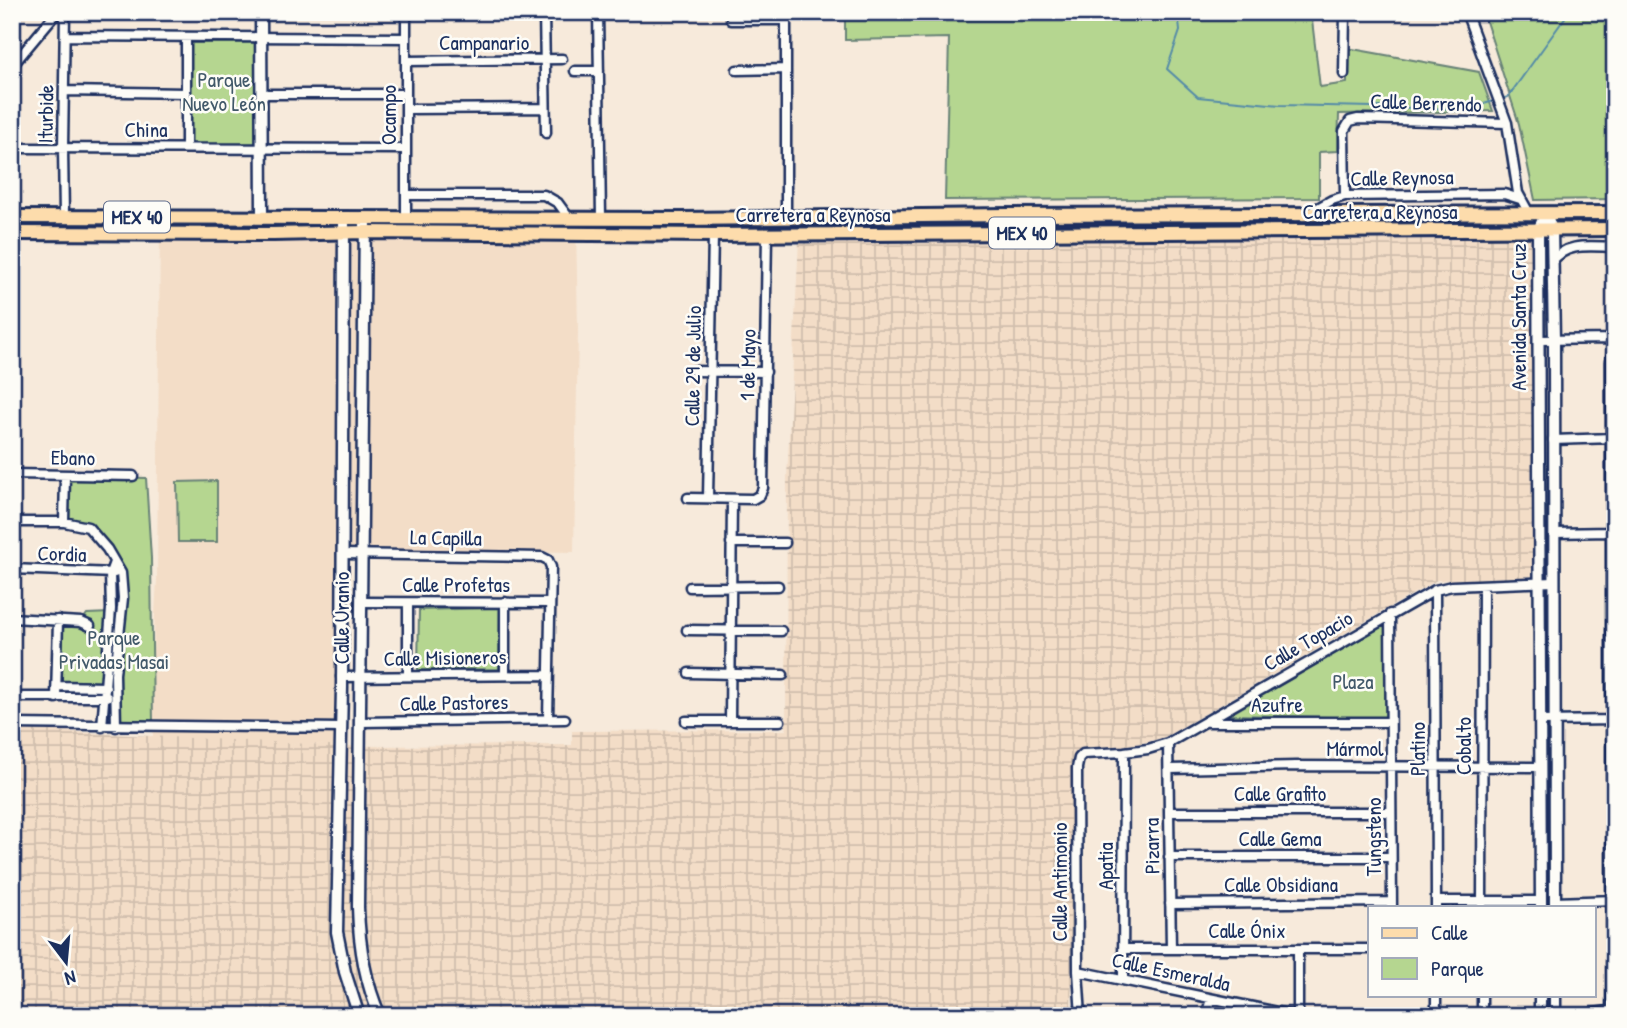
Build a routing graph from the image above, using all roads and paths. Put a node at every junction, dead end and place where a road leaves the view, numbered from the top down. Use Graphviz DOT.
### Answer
graph roads {
  1 [pos="57,12"];
  2 [pos="65,12"];
  3 [pos="261,12"];
  4 [pos="406,12"];
  5 [pos="544,12"];
  6 [pos="598,12"];
  7 [pos="1345,12"];
  8 [pos="1466,12"];
  9 [pos="786,16"];
  10 [pos="731,20"];
  11 [pos="65,36"];
  12 [pos="261,36"];
  13 [pos="186,37"];
  14 [pos="406,38"];
  15 [pos="562,59"];
  16 [pos="545,60"];
  17 [pos="407,61"];
  18 [pos="12,66"];
  19 [pos="737,69"];
  20 [pos="786,69"];
  21 [pos="575,71"];
  22 [pos="599,71"];
  23 [pos="1345,74"];
  24 [pos="65,91"];
  25 [pos="186,93"];
  26 [pos="261,93"];
  27 [pos="406,94"];
  28 [pos="544,108"];
  29 [pos="406,109"];
  30 [pos="1507,123"];
  31 [pos="546,133"];
  32 [pos="186,147"];
  33 [pos="12,148"];
  34 [pos="63,148"];
  35 [pos="262,148"];
  36 [pos="406,149"];
  37 [pos="1516,181"];
  38 [pos="1504,194"];
  39 [pos="406,195"];
  40 [pos="1345,196"];
  41 [pos="1520,199"];
  42 [pos="1529,213"];
  43 [pos="1546,213"];
  44 [pos="1615,213"];
  45 [pos="1174,215"];
  46 [pos="1305,216"];
  47 [pos="12,217"];
  48 [pos="64,217"];
  49 [pos="502,217"];
  50 [pos="822,217"];
  51 [pos="262,218"];
  52 [pos="344,218"];
  53 [pos="406,218"];
  54 [pos="569,218"];
  55 [pos="601,218"];
  56 [pos="771,218"];
  57 [pos="786,218"];
  58 [pos="682,219"];
  59 [pos="365,225"];
  60 [pos="1615,229"];
  61 [pos="1538,230"];
  62 [pos="1552,230"];
  63 [pos="344,232"];
  64 [pos="1174,232"];
  65 [pos="12,233"];
  66 [pos="307,233"];
  67 [pos="462,233"];
  68 [pos="200,234"];
  69 [pos="694,235"];
  70 [pos="713,235"];
  71 [pos="727,235"];
  72 [pos="767,235"];
  73 [pos="1574,247"];
  74 [pos="1615,247"];
  75 [pos="1552,262"];
  76 [pos="1614,337"];
  77 [pos="1554,339"];
  78 [pos="1540,340"];
  79 [pos="694,371"];
  80 [pos="710,371"];
  81 [pos="766,372"];
  82 [pos="1613,438"];
  83 [pos="1553,440"];
  84 [pos="12,474"];
  85 [pos="65,475"];
  86 [pos="134,476"];
  87 [pos="688,498"];
  88 [pos="708,498"];
  89 [pos="732,499"];
  90 [pos="12,522"];
  91 [pos="64,522"];
  92 [pos="1610,532"];
  93 [pos="1555,533"];
  94 [pos="731,543"];
  95 [pos="785,543"];
  96 [pos="342,554"];
  97 [pos="362,554"];
  98 [pos="114,562"];
  99 [pos="12,569"];
  100 [pos="110,573"];
  101 [pos="121,573"];
  102 [pos="1539,582"];
  103 [pos="1554,582"];
  104 [pos="1613,583"];
  105 [pos="1483,585"];
  106 [pos="730,586"];
  107 [pos="778,586"];
  108 [pos="690,587"];
  109 [pos="1435,590"];
  110 [pos="361,601"];
  111 [pos="505,602"];
  112 [pos="408,603"];
  113 [pos="550,603"];
  114 [pos="111,613"];
  115 [pos="121,613"];
  116 [pos="1390,614"];
  117 [pos="12,618"];
  118 [pos="58,620"];
  119 [pos="90,626"];
  120 [pos="1614,629"];
  121 [pos="687,630"];
  122 [pos="730,630"];
  123 [pos="781,631"];
  124 [pos="688,673"];
  125 [pos="505,674"];
  126 [pos="408,675"];
  127 [pos="549,675"];
  128 [pos="729,675"];
  129 [pos="783,675"];
  130 [pos="1614,675"];
  131 [pos="341,677"];
  132 [pos="361,677"];
  133 [pos="57,686"];
  134 [pos="104,687"];
  135 [pos="115,687"];
  136 [pos="12,697"];
  137 [pos="104,697"];
  138 [pos="115,697"];
  139 [pos="56,698"];
  140 [pos="548,719"];
  141 [pos="565,719"];
  142 [pos="1613,720"];
  143 [pos="686,721"];
  144 [pos="730,721"];
  145 [pos="780,721"];
  146 [pos="1541,721"];
  147 [pos="1554,721"];
  148 [pos="360,722"];
  149 [pos="1206,722"];
  150 [pos="1390,722"];
  151 [pos="12,724"];
  152 [pos="102,727"];
  153 [pos="116,727"];
  154 [pos="341,728"];
  155 [pos="1168,743"];
  156 [pos="1124,752"];
  157 [pos="1087,753"];
  158 [pos="1436,766"];
  159 [pos="1392,767"];
  160 [pos="1481,767"];
  161 [pos="1540,767"];
  162 [pos="1170,769"];
  163 [pos="1391,811"];
  164 [pos="1169,812"];
  165 [pos="1170,857"];
  166 [pos="1391,857"];
  167 [pos="1614,900"];
  168 [pos="1170,904"];
  169 [pos="1392,904"];
  170 [pos="1436,904"];
  171 [pos="1482,904"];
  172 [pos="1541,904"];
  173 [pos="1555,905"];
  174 [pos="1614,948"];
  175 [pos="1124,949"];
  176 [pos="1171,949"];
  177 [pos="1298,949"];
  178 [pos="1368,949"];
  179 [pos="364,965"];
  180 [pos="1078,971"];
  181 [pos="345,972"];
  182 [pos="1123,979"];
  183 [pos="1436,996"];
  184 [pos="1482,996"];
  185 [pos="1540,996"];
  186 [pos="1555,996"];
  187 [pos="1211,999"];
  188 [pos="1614,1010"];
  189 [pos="1253,1011"];
  190 [pos="359,1016"];
  191 [pos="380,1016"];
  192 [pos="1081,1016"];
  193 [pos="1206,1016"];
  194 [pos="1298,1016"];
  195 [pos="1436,1016"];
  196 [pos="1482,1016"];
  197 [pos="1540,1016"];
  198 [pos="1555,1016"];
  199 [pos="1573,1016"];
  1 -- 18 [label="street"];
  2 -- 11 [label="street, Iturbide"];
  3 -- 12 [label="street"];
  4 -- 14 [label="street, Ocampo"];
  5 -- 16 [label="street"];
  6 -- 22 [label="street"];
  7 -- 23 [label="street"];
  8 -- 30 [label="street"];
  9 -- 10 [label="street"];
  9 -- 20 [label="street"];
  11 -- 13 [label="street"];
  11 -- 24 [label="street, Iturbide"];
  12 -- 13 [label="street"];
  12 -- 14 [label="street"];
  12 -- 26 [label="street"];
  13 -- 25 [label="street"];
  14 -- 17 [label="street, Ocampo"];
  15 -- 16 [label="street, Campanario"];
  16 -- 17 [label="street, Campanario"];
  16 -- 28 [label="street"];
  17 -- 27 [label="street, Ocampo"];
  19 -- 20 [label="street"];
  20 -- 57 [label="street"];
  21 -- 22 [label="street"];
  22 -- 55 [label="street"];
  24 -- 25 [label="street"];
  24 -- 34 [label="street, Iturbide"];
  25 -- 32 [label="street"];
  26 -- 27 [label="street"];
  26 -- 35 [label="street"];
  27 -- 29 [label="street, Ocampo"];
  28 -- 29 [label="street"];
  28 -- 31 [label="street"];
  29 -- 36 [label="street, Ocampo"];
  30 -- 37 [label="street"];
  30 -- 40 [label="street, Calle Berrendo"];
  32 -- 34 [label="street, China"];
  32 -- 35 [label="street, China"];
  33 -- 34 [label="street, China"];
  34 -- 48 [label="street, Iturbide"];
  35 -- 36 [label="street, China"];
  35 -- 51 [label="street"];
  36 -- 39 [label="street, Ocampo"];
  37 -- 38 [label="street"];
  37 -- 41 [label="street"];
  38 -- 40 [label="street, Calle Reynosa"];
  38 -- 41 [label="street, Calle Reynosa"];
  39 -- 53 [label="street, Ocampo"];
  39 -- 54 [label="street"];
  40 -- 46 [label="street, Calle Reynosa"];
  41 -- 42 [label="street"];
  42 -- 43 [label="main road, Carretera a Reynosa / MEX 40"];
  42 -- 46 [label="main road, Carretera a Reynosa / MEX 40"];
  43 -- 44 [label="main road, Carretera a Reynosa / MEX 40"];
  43 -- 61 [label="street, Avenida Santa Cruz"];
  43 -- 62 [label="street, Avenida Santa Cruz"];
  45 -- 46 [label="main road, Carretera a Reynosa / MEX 40"];
  45 -- 50 [label="main road, Carretera a Reynosa / MEX 40"];
  45 -- 64 [label="main road"];
  47 -- 48 [label="main road, Carretera a Reynosa / MEX 40"];
  48 -- 51 [label="main road, Carretera a Reynosa / MEX 40"];
  49 -- 53 [label="main road, Carretera a Reynosa / MEX 40"];
  49 -- 54 [label="main road, Carretera a Reynosa / MEX 40"];
  49 -- 67 [label="main road"];
  50 -- 57 [label="main road, Carretera a Reynosa / MEX 40"];
  50 -- 72 [label="main road"];
  51 -- 52 [label="main road, Carretera a Reynosa / MEX 40"];
  51 -- 66 [label="main road"];
  51 -- 68 [label="main road"];
  52 -- 59 [label="main road, Carretera a Reynosa / MEX 40"];
  52 -- 63 [label="street, Calle Uranio"];
  53 -- 59 [label="main road, Carretera a Reynosa / MEX 40"];
  54 -- 55 [label="main road, Carretera a Reynosa / MEX 40"];
  55 -- 58 [label="main road, Carretera a Reynosa / MEX 40"];
  56 -- 57 [label="main road, Carretera a Reynosa / MEX 40"];
  56 -- 58 [label="main road, Carretera a Reynosa / MEX 40"];
  56 -- 71 [label="main road"];
  58 -- 69 [label="main road"];
  59 -- 63 [label="main road, Carretera a Reynosa / MEX 40"];
  59 -- 67 [label="main road, Carretera a Reynosa / MEX 40"];
  59 -- 97 [label="street, Calle Uranio"];
  60 -- 62 [label="main road, Carretera a Reynosa / MEX 40"];
  61 -- 62 [label="main road, Carretera a Reynosa / MEX 40"];
  61 -- 64 [label="main road, Carretera a Reynosa / MEX 40"];
  61 -- 78 [label="street, Avenida Santa Cruz"];
  62 -- 73 [label="street"];
  62 -- 75 [label="street, Avenida Santa Cruz"];
  63 -- 66 [label="main road, Carretera a Reynosa / MEX 40"];
  63 -- 96 [label="street, Calle Uranio"];
  64 -- 72 [label="main road, Carretera a Reynosa / MEX 40"];
  65 -- 68 [label="main road, Carretera a Reynosa / MEX 40"];
  66 -- 68 [label="main road, Carretera a Reynosa / MEX 40"];
  67 -- 69 [label="main road, Carretera a Reynosa / MEX 40"];
  69 -- 70 [label="main road, Carretera a Reynosa / MEX 40"];
  70 -- 71 [label="main road, Carretera a Reynosa / MEX 40"];
  70 -- 80 [label="street, Calle 29 de Julio"];
  71 -- 72 [label="main road, Carretera a Reynosa / MEX 40"];
  72 -- 81 [label="street, 1 de Mayo"];
  73 -- 74 [label="street"];
  73 -- 75 [label="street"];
  75 -- 77 [label="street, Avenida Santa Cruz"];
  76 -- 77 [label="street"];
  76 -- 82 [label="street"];
  77 -- 78 [label="street"];
  77 -- 83 [label="street, Avenida Santa Cruz"];
  78 -- 102 [label="street, Avenida Santa Cruz"];
  79 -- 80 [label="street"];
  80 -- 81 [label="street"];
  80 -- 88 [label="street, Calle 29 de Julio"];
  81 -- 89 [label="street, 1 de Mayo"];
  82 -- 83 [label="street"];
  82 -- 92 [label="street"];
  83 -- 93 [label="street, Avenida Santa Cruz"];
  84 -- 85 [label="street, Ebano"];
  85 -- 86 [label="street, Ebano"];
  85 -- 91 [label="street"];
  87 -- 88 [label="street"];
  88 -- 89 [label="street"];
  89 -- 94 [label="street"];
  90 -- 91 [label="street"];
  91 -- 98 [label="street"];
  92 -- 93 [label="street"];
  92 -- 104 [label="street"];
  93 -- 103 [label="street, Avenida Santa Cruz"];
  94 -- 95 [label="street"];
  94 -- 106 [label="street"];
  96 -- 97 [label="street, La Capilla"];
  96 -- 131 [label="street, Calle Uranio"];
  97 -- 110 [label="street, Calle Uranio"];
  97 -- 113 [label="street, La Capilla"];
  98 -- 100 [label="street"];
  98 -- 101 [label="street"];
  99 -- 100 [label="street, Cordia"];
  100 -- 101 [label="street, Cordia"];
  100 -- 114 [label="street"];
  101 -- 115 [label="street"];
  102 -- 103 [label="street, Calle Topacio"];
  102 -- 105 [label="street, Calle Topacio"];
  102 -- 146 [label="street, Avenida Santa Cruz"];
  103 -- 147 [label="street, Avenida Santa Cruz"];
  104 -- 120 [label="street"];
  105 -- 109 [label="street, Calle Topacio"];
  105 -- 160 [label="street, Cobalto"];
  106 -- 107 [label="street"];
  106 -- 108 [label="street"];
  106 -- 122 [label="street"];
  109 -- 116 [label="street, Calle Topacio"];
  109 -- 158 [label="street, Platino"];
  110 -- 112 [label="street, Calle Profetas"];
  110 -- 132 [label="street, Calle Uranio"];
  111 -- 112 [label="street, Calle Profetas"];
  111 -- 113 [label="street, Calle Profetas"];
  111 -- 125 [label="street"];
  112 -- 126 [label="street"];
  113 -- 127 [label="street"];
  114 -- 115 [label="street"];
  114 -- 134 [label="street"];
  115 -- 135 [label="street"];
  116 -- 149 [label="street, Calle Topacio"];
  116 -- 150 [label="street, Tungsteno"];
  117 -- 118 [label="street"];
  118 -- 119 [label="street"];
  118 -- 133 [label="street"];
  120 -- 130 [label="street"];
  121 -- 122 [label="street"];
  122 -- 123 [label="street"];
  122 -- 128 [label="street"];
  124 -- 128 [label="street"];
  125 -- 126 [label="street, Calle Misioneros"];
  125 -- 127 [label="street, Calle Misioneros"];
  126 -- 132 [label="street, Calle Misioneros"];
  127 -- 140 [label="street"];
  128 -- 129 [label="street"];
  128 -- 144 [label="street"];
  130 -- 142 [label="street"];
  131 -- 132 [label="street, Calle Misioneros"];
  131 -- 154 [label="street, Calle Uranio"];
  132 -- 148 [label="street, Calle Uranio"];
  133 -- 134 [label="street"];
  133 -- 139 [label="street"];
  134 -- 135 [label="street"];
  134 -- 137 [label="street"];
  135 -- 138 [label="street"];
  136 -- 139 [label="street"];
  137 -- 138 [label="street"];
  137 -- 139 [label="street"];
  137 -- 152 [label="street"];
  138 -- 153 [label="street"];
  140 -- 141 [label="street, Calle Pastores"];
  140 -- 148 [label="street, Calle Pastores"];
  142 -- 147 [label="street"];
  142 -- 167 [label="street"];
  143 -- 144 [label="street"];
  144 -- 145 [label="street"];
  146 -- 147 [label="street"];
  146 -- 161 [label="street, Avenida Santa Cruz"];
  147 -- 173 [label="street, Avenida Santa Cruz"];
  148 -- 179 [label="street, Calle Uranio"];
  149 -- 150 [label="street, Azufre"];
  149 -- 155 [label="street, Calle Topacio"];
  150 -- 159 [label="street, Tungsteno"];
  151 -- 152 [label="street"];
  152 -- 153 [label="street"];
  153 -- 154 [label="street"];
  154 -- 181 [label="street, Calle Uranio"];
  155 -- 156 [label="street, Calle Topacio"];
  155 -- 162 [label="street, Pizarra"];
  156 -- 157 [label="street, Calle Topacio"];
  156 -- 175 [label="street, Apatia"];
  157 -- 180 [label="street, Calle Antimonio"];
  158 -- 159 [label="street, Mármol"];
  158 -- 160 [label="street, Mármol"];
  158 -- 170 [label="street, Platino"];
  159 -- 162 [label="street, Mármol"];
  159 -- 163 [label="street, Tungsteno"];
  160 -- 161 [label="street, Mármol"];
  160 -- 171 [label="street, Cobalto"];
  161 -- 172 [label="street, Avenida Santa Cruz"];
  162 -- 164 [label="street, Pizarra"];
  163 -- 164 [label="street, Calle Grafito"];
  163 -- 166 [label="street, Tungsteno"];
  164 -- 165 [label="street, Pizarra"];
  165 -- 166 [label="street, Calle Gema"];
  165 -- 168 [label="street, Pizarra"];
  166 -- 169 [label="street, Tungsteno"];
  167 -- 173 [label="street"];
  167 -- 174 [label="street"];
  168 -- 169 [label="street, Calle Obsidiana"];
  168 -- 176 [label="street, Pizarra"];
  170 -- 171 [label="street"];
  171 -- 172 [label="street"];
  174 -- 188 [label="street"];
  175 -- 176 [label="street, Calle Ónix"];
  175 -- 182 [label="street, Apatia"];
  176 -- 177 [label="street, Calle Ónix"];
  177 -- 178 [label="street, Calle Ónix"];
  177 -- 194 [label="street"];
  179 -- 181 [label="street"];
  179 -- 191 [label="street, Calle Uranio"];
  180 -- 182 [label="street, Calle Esmeralda"];
  180 -- 192 [label="street, Calle Antimonio"];
  181 -- 190 [label="street, Calle Uranio"];
  182 -- 187 [label="street, Calle Esmeralda"];
  183 -- 195 [label="street"];
  184 -- 196 [label="street"];
  185 -- 197 [label="street"];
  186 -- 198 [label="street"];
  187 -- 189 [label="street, Calle Esmeralda"];
  187 -- 193 [label="street"];
  188 -- 199 [label="street"];
  189 -- 194 [label="street, Calle Esmeralda"];
}
